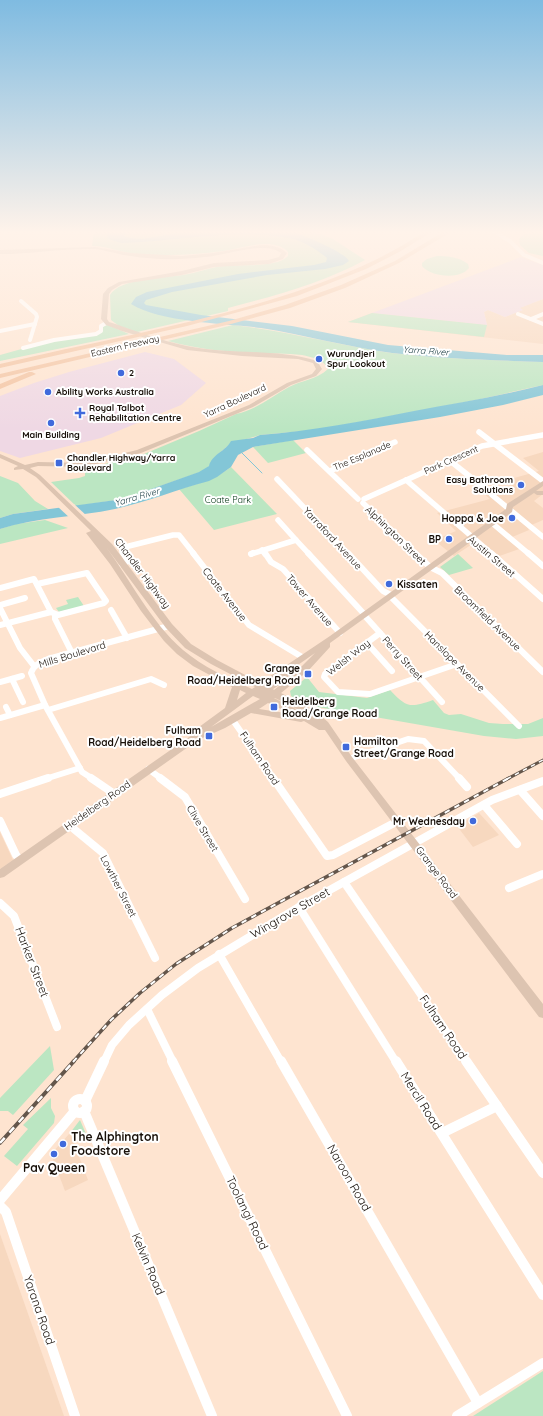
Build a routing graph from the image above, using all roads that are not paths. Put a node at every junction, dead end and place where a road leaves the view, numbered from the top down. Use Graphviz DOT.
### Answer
graph roads {
  1 [pos="106,298"];
  2 [pos="286,298"];
  3 [pos="313,298"];
  4 [pos="21,301"];
  5 [pos="518,314"];
  6 [pos="543,314"];
  7 [pos="531,319"];
  8 [pos="108,323"];
  9 [pos="35,324"];
  10 [pos="543,324"];
  11 [pos="0,331"];
  12 [pos="30,340"];
  13 [pos="127,346"];
  14 [pos="79,347"];
  15 [pos="23,348"];
  16 [pos="0,362"];
  17 [pos="0,366"];
  18 [pos="0,376"];
  19 [pos="0,387"];
  20 [pos="479,432"];
  21 [pos="543,435"];
  22 [pos="395,442"];
  23 [pos="494,443"];
  24 [pos="307,450"];
  25 [pos="0,456"];
  26 [pos="450,460"];
  27 [pos="0,462"];
  28 [pos="47,464"];
  29 [pos="22,469"];
  30 [pos="330,471"];
  31 [pos="35,473"];
  32 [pos="277,479"];
  33 [pos="406,480"];
  34 [pos="543,482"];
  35 [pos="541,492"];
  36 [pos="362,500"];
  37 [pos="509,510"];
  38 [pos="278,520"];
  39 [pos="492,523"];
  40 [pos="90,529"];
  41 [pos="543,537"];
  42 [pos="471,539"];
  43 [pos="296,540"];
  44 [pos="262,550"];
  45 [pos="251,554"];
  46 [pos="127,562"];
  47 [pos="543,566"];
  48 [pos="430,567"];
  49 [pos="36,581"];
  50 [pos="0,588"];
  51 [pos="391,596"];
  52 [pos="25,598"];
  53 [pos="543,600"];
  54 [pos="0,605"];
  55 [pos="0,608"];
  56 [pos="111,610"];
  57 [pos="53,613"];
  58 [pos="365,615"];
  59 [pos="8,623"];
  60 [pos="0,625"];
  61 [pos="169,626"];
  62 [pos="159,629"];
  63 [pos="380,633"];
  64 [pos="337,635"];
  65 [pos="127,638"];
  66 [pos="367,643"];
  67 [pos="71,650"];
  68 [pos="305,662"];
  69 [pos="457,664"];
  70 [pos="34,666"];
  71 [pos="392,671"];
  72 [pos="543,672"];
  73 [pos="22,676"];
  74 [pos="240,676"];
  75 [pos="420,677"];
  76 [pos="12,679"];
  77 [pos="272,679"];
  78 [pos="0,682"];
  79 [pos="164,685"];
  80 [pos="237,686"];
  81 [pos="268,692"];
  82 [pos="253,693"];
  83 [pos="23,702"];
  84 [pos="442,702"];
  85 [pos="6,707"];
  86 [pos="47,708"];
  87 [pos="229,710"];
  88 [pos="249,710"];
  89 [pos="10,715"];
  90 [pos="0,718"];
  91 [pos="232,720"];
  92 [pos="313,721"];
  93 [pos="519,726"];
  94 [pos="330,733"];
  95 [pos="195,737"];
  96 [pos="350,759"];
  97 [pos="80,768"];
  98 [pos="148,769"];
  99 [pos="543,781"];
  100 [pos="467,787"];
  101 [pos="520,790"];
  102 [pos="113,793"];
  103 [pos="0,794"];
  104 [pos="484,805"];
  105 [pos="543,816"];
  106 [pos="0,820"];
  107 [pos="398,822"];
  108 [pos="69,825"];
  109 [pos="412,840"];
  110 [pos="517,844"];
  111 [pos="20,860"];
  112 [pos="0,874"];
  113 [pos="543,874"];
  114 [pos="344,882"];
  115 [pos="509,888"];
  116 [pos="245,899"];
  117 [pos="0,903"];
  118 [pos="299,907"];
  119 [pos="219,954"];
  120 [pos="155,958"];
  121 [pos="147,1009"];
  122 [pos="543,1012"];
  123 [pos="57,1026"];
  124 [pos="497,1106"];
  125 [pos="81,1108"];
  126 [pos="442,1134"];
  127 [pos="543,1172"];
  128 [pos="0,1200"];
  129 [pos="0,1206"];
  130 [pos="543,1295"];
  131 [pos="543,1363"];
  132 [pos="478,1403"];
  133 [pos="75,1416"];
  134 [pos="212,1416"];
  135 [pos="347,1416"];
  136 [pos="457,1416"];
  1 -- 8 [label="main road"];
  2 -- 14 [label="highway, Eastern Freeway"];
  3 -- 13 [label="highway, Eastern Freeway"];
  4 -- 9 [label="street"];
  5 -- 7 [label="street"];
  6 -- 7 [label="street"];
  7 -- 10 [label="street"];
  8 -- 15 [label="street"];
  8 -- 28 [label="main road, Yarra Boulevard"];
  9 -- 11 [label="street"];
  9 -- 12 [label="street"];
  13 -- 18 [label="highway, Eastern Freeway"];
  13 -- 19 [label="highway"];
  14 -- 16 [label="highway"];
  14 -- 17 [label="highway, Eastern Freeway"];
  20 -- 23 [label="street"];
  21 -- 23 [label="street, Park Crescent"];
  22 -- 30 [label="street, The Esplanade"];
  23 -- 26 [label="street, Park Crescent"];
  23 -- 34 [label="street"];
  24 -- 30 [label="street, Alphington Street"];
  25 -- 29 [label="main road, Chandler Highway"];
  26 -- 33 [label="street, Park Crescent"];
  26 -- 37 [label="street"];
  27 -- 29 [label="main road, Chandler Highway"];
  28 -- 29 [label="main road, Yarra Boulevard"];
  28 -- 31 [label="main road"];
  29 -- 31 [label="main road, Chandler Highway"];
  29 -- 40 [label="main road, Chandler Highway"];
  30 -- 36 [label="street, Alphington Street"];
  31 -- 40 [label="main road, Chandler Highway"];
  32 -- 51 [label="street, Yarraford Avenue"];
  33 -- 36 [label="street, Park Crescent"];
  33 -- 42 [label="street, Austin Street"];
  34 -- 37 [label="main road, Heidelberg Road"];
  35 -- 37 [label="main road, Heidelberg Road"];
  36 -- 48 [label="street, Alphington Street"];
  37 -- 39 [label="main road, Heidelberg Road"];
  37 -- 41 [label="street"];
  38 -- 43 [label="street, Perry Street"];
  39 -- 42 [label="main road, Heidelberg Road"];
  39 -- 47 [label="street"];
  40 -- 46 [label="main road, Chandler Highway"];
  40 -- 62 [label="main road, Chandler Highway"];
  42 -- 48 [label="main road, Heidelberg Road"];
  42 -- 53 [label="street, Austin Street"];
  43 -- 44 [label="street"];
  43 -- 58 [label="street, Perry Street"];
  44 -- 45 [label="street"];
  44 -- 64 [label="street, Tower Avenue"];
  46 -- 61 [label="main road, Chandler Highway"];
  46 -- 68 [label="street, Coate Avenue"];
  48 -- 51 [label="main road, Heidelberg Road"];
  48 -- 72 [label="street, Broomfield Avenue"];
  49 -- 50 [label="street"];
  49 -- 57 [label="street"];
  49 -- 57 [label="street"];
  51 -- 58 [label="main road, Heidelberg Road"];
  51 -- 69 [label="street, Hanslope Avenue"];
  52 -- 54 [label="street"];
  55 -- 59 [label="street"];
  56 -- 65 [label="street"];
  57 -- 59 [label="street"];
  57 -- 67 [label="street"];
  58 -- 63 [label="street, Perry Street"];
  58 -- 64 [label="main road, Heidelberg Road"];
  59 -- 60 [label="street"];
  59 -- 70 [label="street"];
  61 -- 62 [label="street, Mills Boulevard"];
  61 -- 74 [label="main road, Chandler Highway"];
  62 -- 65 [label="street, Mills Boulevard"];
  62 -- 80 [label="main road, Chandler Highway"];
  63 -- 66 [label="street, Welsh Way"];
  63 -- 75 [label="street, Perry Street"];
  64 -- 68 [label="main road, Heidelberg Road"];
  64 -- 68 [label="main road, Heidelberg Road"];
  65 -- 67 [label="street, Mills Boulevard"];
  66 -- 71 [label="street"];
  66 -- 75 [label="street, Welsh Way"];
  67 -- 70 [label="street, Mills Boulevard"];
  68 -- 77 [label="main road, Heidelberg Road"];
  68 -- 81 [label="main road, Heidelberg Road"];
  69 -- 75 [label="street"];
  69 -- 93 [label="street, Hanslope Avenue"];
  70 -- 86 [label="street, Mills Boulevard"];
  73 -- 76 [label="street"];
  74 -- 77 [label="main road"];
  74 -- 81 [label="main road, Chandler Highway"];
  75 -- 84 [label="street, Perry Street"];
  76 -- 78 [label="street"];
  76 -- 83 [label="street"];
  77 -- 81 [label="main road, Heidelberg Road"];
  79 -- 86 [label="street"];
  80 -- 82 [label="main road, Chandler Highway"];
  80 -- 87 [label="main road"];
  81 -- 82 [label="main road, Chandler Highway"];
  81 -- 82 [label="main road, Heidelberg Road"];
  81 -- 88 [label="main road, Heidelberg Road"];
  81 -- 92 [label="main road, Grange Road"];
  81 -- 94 [label="main road, Grange Road"];
  82 -- 87 [label="main road, Heidelberg Road"];
  85 -- 89 [label="street"];
  86 -- 89 [label="street"];
  86 -- 97 [label="street, Mills Boulevard"];
  87 -- 95 [label="main road, Heidelberg Road"];
  88 -- 91 [label="main road, Heidelberg Road"];
  88 -- 92 [label="main road"];
  89 -- 90 [label="street"];
  91 -- 95 [label="main road, Heidelberg Road"];
  91 -- 107 [label="street, Fulham Road"];
  92 -- 94 [label="main road, Grange Road"];
  94 -- 96 [label="main road, Grange Road"];
  95 -- 98 [label="main road, Heidelberg Road"];
  96 -- 100 [label="street"];
  96 -- 107 [label="main road, Grange Road"];
  97 -- 102 [label="street, Mills Boulevard"];
  97 -- 103 [label="street"];
  98 -- 102 [label="main road, Heidelberg Road"];
  98 -- 116 [label="street, Clive Street"];
  99 -- 101 [label="street, Wingrove Street"];
  101 -- 104 [label="street, Wingrove Street"];
  101 -- 105 [label="street"];
  102 -- 108 [label="main road, Heidelberg Road"];
  104 -- 109 [label="street, Wingrove Street"];
  104 -- 110 [label="street"];
  106 -- 111 [label="street"];
  107 -- 109 [label="main road, Grange Road"];
  108 -- 111 [label="main road, Heidelberg Road"];
  108 -- 120 [label="street, Lowther Street"];
  109 -- 114 [label="street, Wingrove Street"];
  109 -- 122 [label="main road, Grange Road"];
  111 -- 112 [label="main road, Heidelberg Road"];
  113 -- 115 [label="street"];
  114 -- 118 [label="street, Wingrove Street"];
  114 -- 124 [label="street, Fulham Road"];
  117 -- 123 [label="street, Harker Street"];
  118 -- 119 [label="street, Wingrove Street"];
  118 -- 126 [label="street, Mercil Road"];
  119 -- 121 [label="street, Wingrove Street"];
  119 -- 132 [label="street, Naroon Road"];
  121 -- 125 [label="street, Wingrove Street"];
  121 -- 135 [label="street, Toolangi Road"];
  124 -- 126 [label="street"];
  124 -- 127 [label="street, Fulham Road"];
  125 -- 128 [label="street, Wingrove Street"];
  125 -- 134 [label="street, Kelvin Road"];
  126 -- 130 [label="street, Mercil Road"];
  129 -- 133 [label="street, Yarana Road"];
  131 -- 132 [label="street"];
  132 -- 136 [label="street"];
}
